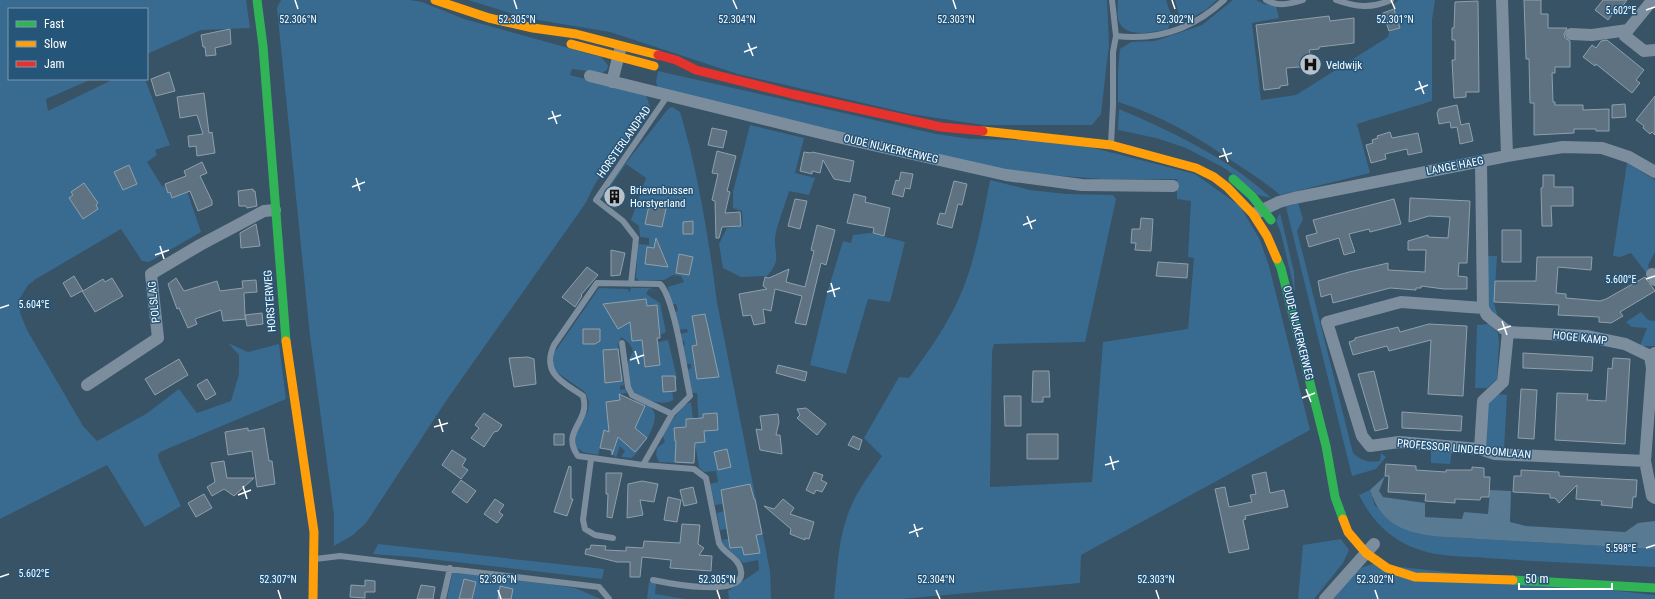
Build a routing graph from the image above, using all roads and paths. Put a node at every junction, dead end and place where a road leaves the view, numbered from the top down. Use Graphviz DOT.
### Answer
graph roads {
  1 [pos="257,0"];
  2 [pos="435,0"];
  3 [pos="1112,0"];
  4 [pos="1224,0"];
  5 [pos="1266,0"];
  6 [pos="1303,0"];
  7 [pos="1336,0"];
  8 [pos="1369,0"];
  9 [pos="1391,0"];
  10 [pos="1502,0"];
  11 [pos="1655,1"];
  12 [pos="1367,7"];
  13 [pos="1628,30"];
  14 [pos="1571,34"];
  15 [pos="1116,36"];
  16 [pos="1655,50"];
  17 [pos="620,51"];
  18 [pos="696,70"];
  19 [pos="590,76"];
  20 [pos="612,82"];
  21 [pos="668,95"];
  22 [pos="1061,129"];
  23 [pos="1019,134"];
  24 [pos="1111,145"];
  25 [pos="1507,156"];
  26 [pos="1481,162"];
  27 [pos="1218,168"];
  28 [pos="1655,172"];
  29 [pos="1173,186"];
  30 [pos="275,210"];
  31 [pos="1258,212"];
  32 [pos="1276,229"];
  33 [pos="1281,246"];
  34 [pos="1282,268"];
  35 [pos="631,284"];
  36 [pos="1483,308"];
  37 [pos="1508,332"];
  38 [pos="622,343"];
  39 [pos="1652,355"];
  40 [pos="87,385"];
  41 [pos="672,414"];
  42 [pos="1326,446"];
  43 [pos="1480,449"];
  44 [pos="591,459"];
  45 [pos="1645,461"];
  46 [pos="643,465"];
  47 [pos="1655,498"];
  48 [pos="1351,512"];
  49 [pos="613,538"];
  50 [pos="1372,546"];
  51 [pos="315,559"];
  52 [pos="1398,561"];
  53 [pos="450,568"];
  54 [pos="1450,577"];
  55 [pos="653,580"];
  56 [pos="1655,588"];
  57 [pos="313,599"];
  58 [pos="443,599"];
  59 [pos="609,599"];
  60 [pos="1325,599"];
  1 -- 30 [label="street, HORSTERWEG"];
  2 -- 17 [label="street, OUDE NIJKERKERWEG"];
  3 -- 15 [label="lane"];
  4 -- 15 [label="lane"];
  5 -- 6 [label="lane"];
  7 -- 12 [label="lane"];
  8 -- 12 [label="lane"];
  9 -- 12 [label="lane"];
  10 -- 25 [label="street"];
  11 -- 13 [label="street"];
  13 -- 14 [label="street"];
  13 -- 16 [label="street"];
  15 -- 24 [label="lane"];
  17 -- 18 [label="street, OUDE NIJKERKERWEG"];
  17 -- 18 [label="street, OUDE NIJKERKERWEG"];
  17 -- 20 [label="street"];
  18 -- 23 [label="street, OUDE NIJKERKERWEG"];
  19 -- 20 [label="street, OUDE NIJKERKERWEG"];
  20 -- 21 [label="street, OUDE NIJKERKERWEG"];
  21 -- 29 [label="street, OUDE NIJKERKERWEG"];
  21 -- 35 [label="lane, HORSTERLANDPAD"];
  22 -- 23 [label="street, OUDE NIJKERKERWEG"];
  23 -- 24 [label="street, OUDE NIJKERKERWEG"];
  24 -- 31 [label="street, OUDE NIJKERKERWEG"];
  25 -- 26 [label="street, LANGE HAEG"];
  25 -- 28 [label="street, LANGE HAEG"];
  26 -- 31 [label="street, LANGE HAEG"];
  26 -- 36 [label="street"];
  27 -- 31 [label="street, OUDE NIJKERKERWEG"];
  30 -- 40 [label="street, POLSLAG"];
  30 -- 51 [label="street, HORSTERWEG"];
  31 -- 32 [label="street, OUDE NIJKERKERWEG"];
  31 -- 34 [label="street, OUDE NIJKERKERWEG"];
  33 -- 34 [label="street, OUDE NIJKERKERWEG"];
  34 -- 42 [label="street, OUDE NIJKERKERWEG"];
  35 -- 41 [label="lane"];
  35 -- 44 [label="lane"];
  36 -- 37 [label="street"];
  36 -- 43 [label="street, PROFESSOR LINDEBOOMLAAN"];
  37 -- 39 [label="street, HOGE KAMP"];
  37 -- 43 [label="street"];
  38 -- 41 [label="lane"];
  39 -- 45 [label="street, HOGE KAMP"];
  41 -- 46 [label="lane"];
  42 -- 48 [label="street, OUDE NIJKERKERWEG"];
  42 -- 50 [label="street, OUDE NIJKERKERWEG"];
  43 -- 45 [label="street, PROFESSOR LINDEBOOMLAAN"];
  44 -- 46 [label="lane"];
  44 -- 49 [label="lane"];
  45 -- 47 [label="street"];
  46 -- 55 [label="lane"];
  50 -- 54 [label="street, OUDE NIJKERKERWEG"];
  50 -- 60 [label="street"];
  51 -- 53 [label="lane"];
  51 -- 57 [label="street, HORSTERWEG"];
  52 -- 54 [label="street, OUDE NIJKERKERWEG"];
  53 -- 58 [label="lane"];
  53 -- 59 [label="lane"];
  54 -- 56 [label="street, OUDE NIJKERKERWEG"];
}
